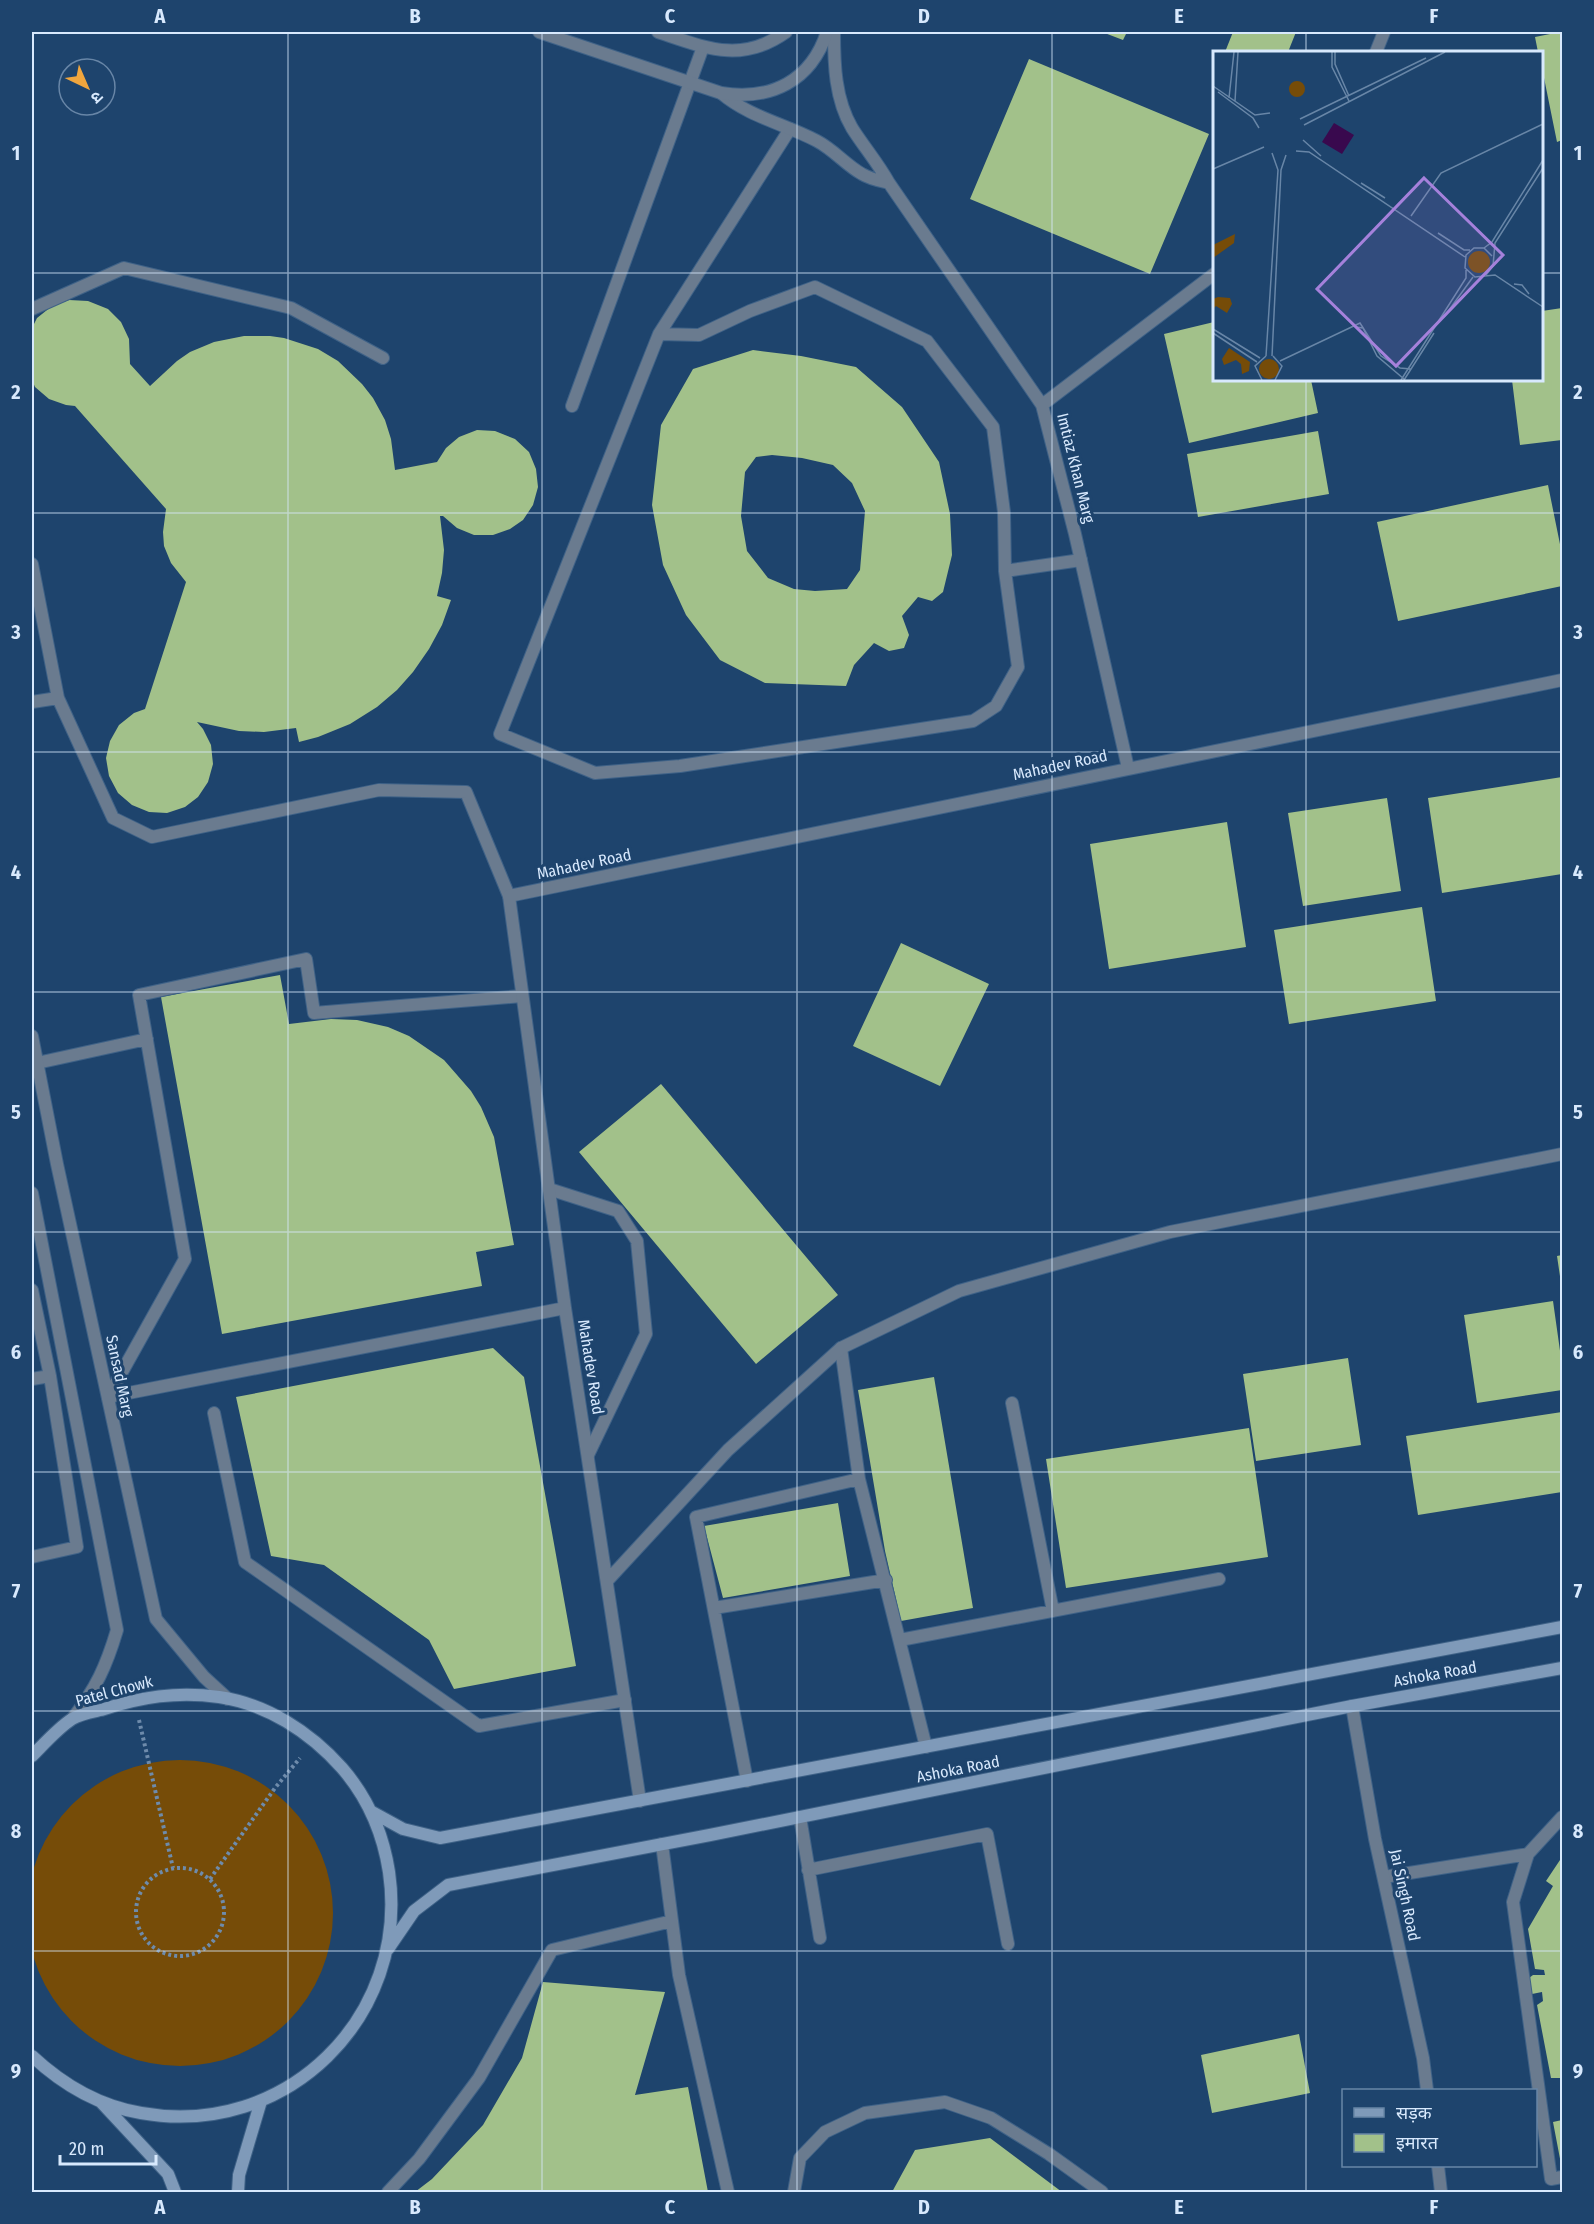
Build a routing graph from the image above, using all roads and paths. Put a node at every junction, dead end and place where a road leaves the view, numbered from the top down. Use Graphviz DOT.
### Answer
graph roads {
  1 [pos="539,32"];
  2 [pos="658,32"];
  3 [pos="786,32"];
  4 [pos="827,32"];
  5 [pos="834,32"];
  6 [pos="1384,32"];
  7 [pos="702,47"];
  8 [pos="1376,51"];
  9 [pos="690,83"];
  10 [pos="721,93"];
  11 [pos="790,129"];
  12 [pos="889,183"];
  13 [pos="1213,276"];
  14 [pos="32,309"];
  15 [pos="659,334"];
  16 [pos="383,358"];
  17 [pos="1042,405"];
  18 [pos="572,406"];
  19 [pos="1081,560"];
  20 [pos="32,564"];
  21 [pos="1005,571"];
  22 [pos="1563,680"];
  23 [pos="58,698"];
  24 [pos="32,702"];
  25 [pos="1128,768"];
  26 [pos="509,896"];
  27 [pos="522,996"];
  28 [pos="32,1036"];
  29 [pos="147,1039"];
  30 [pos="37,1063"];
  31 [pos="1563,1154"];
  32 [pos="549,1189"];
  33 [pos="32,1193"];
  34 [pos="32,1290"];
  35 [pos="565,1308"];
  36 [pos="841,1348"];
  37 [pos="50,1376"];
  38 [pos="32,1380"];
  39 [pos="108,1397"];
  40 [pos="1012,1403"];
  41 [pos="214,1413"];
  42 [pos="588,1455"];
  43 [pos="859,1479"];
  44 [pos="32,1557"];
  45 [pos="1219,1579"];
  46 [pos="886,1580"];
  47 [pos="607,1581"];
  48 [pos="714,1608"];
  49 [pos="1053,1611"];
  50 [pos="1563,1626"];
  51 [pos="900,1640"];
  52 [pos="1563,1668"];
  53 [pos="135,1699"];
  54 [pos="228,1699"];
  55 [pos="625,1700"];
  56 [pos="1352,1706"];
  57 [pos="73,1718"];
  58 [pos="314,1741"];
  59 [pos="926,1748"];
  60 [pos="32,1756"];
  61 [pos="747,1781"];
  62 [pos="640,1801"];
  63 [pos="372,1812"];
  64 [pos="800,1817"];
  65 [pos="1563,1817"];
  66 [pos="662,1844"];
  67 [pos="1528,1854"];
  68 [pos="172,1868"];
  69 [pos="808,1870"];
  70 [pos="1384,1877"];
  71 [pos="210,1879"];
  72 [pos="672,1921"];
  73 [pos="820,1938"];
  74 [pos="1008,1944"];
  75 [pos="388,1949"];
  76 [pos="32,2056"];
  77 [pos="1427,2089"];
  78 [pos="261,2101"];
  79 [pos="100,2102"];
  80 [pos="1438,2167"];
  81 [pos="1563,2177"];
  82 [pos="175,2193"];
  83 [pos="238,2193"];
  84 [pos="388,2193"];
  85 [pos="728,2193"];
  86 [pos="794,2193"];
  87 [pos="1102,2193"];
  88 [pos="1441,2193"];
  1 -- 9 [label="street"];
  2 -- 7 [label="street"];
  3 -- 7 [label="street"];
  4 -- 10 [label="street"];
  5 -- 12 [label="street, Imtiaz Khan Marg"];
  6 -- 8 [label="street"];
  7 -- 9 [label="street"];
  9 -- 10 [label="street"];
  9 -- 18 [label="street"];
  10 -- 11 [label="street"];
  11 -- 12 [label="street"];
  11 -- 15 [label="street"];
  12 -- 17 [label="street, Imtiaz Khan Marg"];
  13 -- 17 [label="street"];
  14 -- 16 [label="street"];
  15 -- 21 [label="street"];
  15 -- 21 [label="street"];
  17 -- 19 [label="street, Imtiaz Khan Marg"];
  19 -- 21 [label="street"];
  19 -- 25 [label="street, Imtiaz Khan Marg"];
  20 -- 23 [label="street"];
  22 -- 25 [label="street, Mahadev Road"];
  23 -- 24 [label="street"];
  23 -- 26 [label="street"];
  25 -- 26 [label="street, Mahadev Road"];
  26 -- 27 [label="street, Mahadev Road"];
  27 -- 29 [label="street"];
  27 -- 32 [label="street, Mahadev Road"];
  28 -- 30 [label="street, Sansad Marg"];
  29 -- 30 [label="street"];
  29 -- 39 [label="street"];
  30 -- 39 [label="street, Sansad Marg"];
  31 -- 36 [label="street"];
  32 -- 35 [label="street, Mahadev Road"];
  32 -- 42 [label="street"];
  33 -- 57 [label="street"];
  34 -- 37 [label="street"];
  35 -- 39 [label="street"];
  35 -- 42 [label="street, Mahadev Road"];
  36 -- 43 [label="street"];
  36 -- 47 [label="street"];
  37 -- 38 [label="street"];
  37 -- 44 [label="street"];
  39 -- 54 [label="street, Sansad Marg"];
  40 -- 49 [label="street"];
  41 -- 55 [label="street"];
  42 -- 47 [label="street, Mahadev Road"];
  43 -- 46 [label="street"];
  43 -- 48 [label="street"];
  45 -- 49 [label="street"];
  46 -- 48 [label="street"];
  46 -- 51 [label="street"];
  47 -- 55 [label="street, Mahadev Road"];
  48 -- 61 [label="street"];
  49 -- 51 [label="street"];
  50 -- 59 [label="main road, Ashoka Road"];
  51 -- 59 [label="street"];
  52 -- 56 [label="main road, Ashoka Road"];
  53 -- 54 [label="main road, Patel Chowk"];
  53 -- 57 [label="main road, Patel Chowk"];
  53 -- 68 [label="path"];
  54 -- 58 [label="main road, Patel Chowk"];
  55 -- 62 [label="street, Mahadev Road"];
  56 -- 64 [label="main road, Ashoka Road"];
  56 -- 70 [label="street, Jai Singh Road"];
  57 -- 60 [label="main road, Patel Chowk"];
  58 -- 63 [label="main road, Patel Chowk"];
  58 -- 71 [label="path"];
  59 -- 61 [label="main road, Ashoka Road"];
  61 -- 62 [label="main road, Ashoka Road"];
  62 -- 63 [label="main road, Ashoka Road"];
  63 -- 75 [label="main road, Patel Chowk"];
  64 -- 66 [label="main road, Ashoka Road"];
  64 -- 69 [label="street"];
  65 -- 67 [label="street"];
  66 -- 72 [label="street"];
  66 -- 75 [label="main road, Ashoka Road"];
  67 -- 70 [label="street"];
  67 -- 81 [label="street"];
  68 -- 71 [label="path"];
  68 -- 71 [label="path"];
  69 -- 73 [label="street"];
  69 -- 74 [label="street"];
  70 -- 77 [label="street, Jai Singh Road"];
  72 -- 84 [label="street"];
  72 -- 85 [label="street"];
  75 -- 78 [label="main road, Patel Chowk"];
  76 -- 79 [label="main road, Patel Chowk"];
  78 -- 79 [label="main road, Patel Chowk"];
  78 -- 83 [label="main road"];
  79 -- 82 [label="main road"];
  80 -- 88 [label="street"];
  86 -- 87 [label="street"];
}
